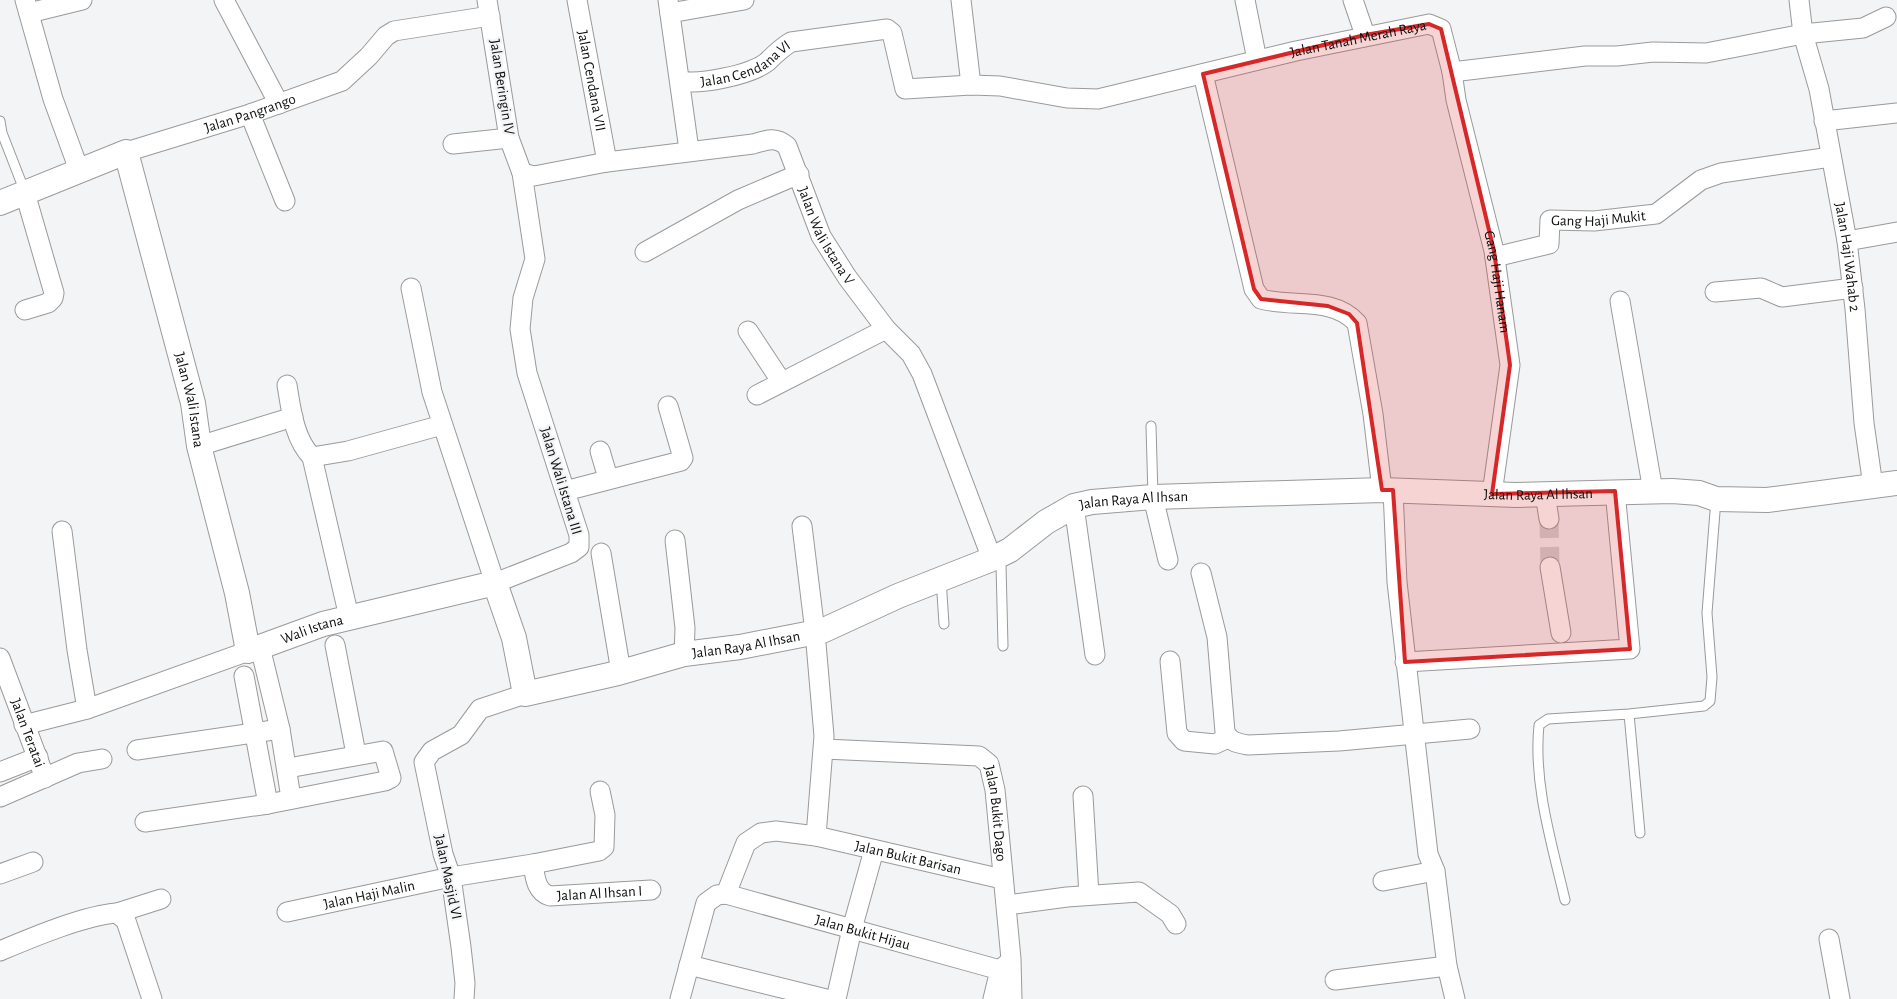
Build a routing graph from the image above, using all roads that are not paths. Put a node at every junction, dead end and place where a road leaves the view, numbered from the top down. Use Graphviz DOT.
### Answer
graph roads {
  1 [pos="82,0"];
  2 [pos="224,0"];
  3 [pos="577,0"];
  4 [pos="744,0"];
  5 [pos="961,0"];
  6 [pos="1245,0"];
  7 [pos="1353,0"];
  8 [pos="1798,0"];
  9 [pos="27,6"];
  10 [pos="669,6"];
  11 [pos="488,8"];
  12 [pos="1886,17"];
  13 [pos="1803,34"];
  14 [pos="1364,36"];
  15 [pos="1257,60"];
  16 [pos="1452,72"];
  17 [pos="1203,74"];
  18 [pos="680,81"];
  19 [pos="971,85"];
  20 [pos="279,104"];
  21 [pos="1897,113"];
  22 [pos="250,114"];
  23 [pos="0,121"];
  24 [pos="1824,121"];
  25 [pos="509,138"];
  26 [pos="453,144"];
  27 [pos="689,150"];
  28 [pos="126,152"];
  29 [pos="1831,157"];
  30 [pos="608,162"];
  31 [pos="78,170"];
  32 [pos="522,173"];
  33 [pos="799,174"];
  34 [pos="25,193"];
  35 [pos="285,201"];
  36 [pos="0,203"];
  37 [pos="1897,232"];
  38 [pos="1847,241"];
  39 [pos="645,252"];
  40 [pos="1494,257"];
  41 [pos="411,288"];
  42 [pos="1853,288"];
  43 [pos="1715,292"];
  44 [pos="1620,301"];
  45 [pos="25,310"];
  46 [pos="886,329"];
  47 [pos="748,331"];
  48 [pos="781,381"];
  49 [pos="287,385"];
  50 [pos="757,395"];
  51 [pos="668,406"];
  52 [pos="293,418"];
  53 [pos="442,425"];
  54 [pos="1151,426"];
  55 [pos="199,446"];
  56 [pos="600,451"];
  57 [pos="312,457"];
  58 [pos="608,478"];
  59 [pos="1897,483"];
  60 [pos="1873,486"];
  61 [pos="1387,490"];
  62 [pos="565,491"];
  63 [pos="1653,491"];
  64 [pos="1615,492"];
  65 [pos="1492,494"];
  66 [pos="1545,494"];
  67 [pos="1153,497"];
  68 [pos="1716,499"];
  69 [pos="1074,506"];
  70 [pos="1549,519"];
  71 [pos="802,526"];
  72 [pos="62,532"];
  73 [pos="675,540"];
  74 [pos="601,553"];
  75 [pos="999,560"];
  76 [pos="1168,560"];
  77 [pos="1550,567"];
  78 [pos="1201,573"];
  79 [pos="941,579"];
  80 [pos="495,583"];
  81 [pos="350,617"];
  82 [pos="944,624"];
  83 [pos="818,631"];
  84 [pos="1561,633"];
  85 [pos="335,645"];
  86 [pos="1003,646"];
  87 [pos="254,649"];
  88 [pos="684,654"];
  89 [pos="1095,655"];
  90 [pos="0,658"];
  91 [pos="1170,661"];
  92 [pos="1405,662"];
  93 [pos="621,672"];
  94 [pos="244,676"];
  95 [pos="5,683"];
  96 [pos="525,694"];
  97 [pos="87,709"];
  98 [pos="1629,714"];
  99 [pos="24,725"];
  100 [pos="280,729"];
  101 [pos="1470,729"];
  102 [pos="1413,733"];
  103 [pos="254,734"];
  104 [pos="1228,738"];
  105 [pos="824,749"];
  106 [pos="138,750"];
  107 [pos="356,754"];
  108 [pos="428,756"];
  109 [pos="38,757"];
  110 [pos="102,759"];
  111 [pos="288,768"];
  112 [pos="0,772"];
  113 [pos="45,778"];
  114 [pos="600,791"];
  115 [pos="1083,796"];
  116 [pos="0,797"];
  117 [pos="292,798"];
  118 [pos="268,804"];
  119 [pos="146,822"];
  120 [pos="1640,833"];
  121 [pos="816,836"];
  122 [pos="874,850"];
  123 [pos="33,862"];
  124 [pos="533,864"];
  125 [pos="1435,872"];
  126 [pos="0,874"];
  127 [pos="451,877"];
  128 [pos="1002,879"];
  129 [pos="1383,881"];
  130 [pos="651,890"];
  131 [pos="726,894"];
  132 [pos="1089,895"];
  133 [pos="161,899"];
  134 [pos="1565,900"];
  135 [pos="1007,905"];
  136 [pos="287,912"];
  137 [pos="117,913"];
  138 [pos="1176,924"];
  139 [pos="852,929"];
  140 [pos="1829,939"];
  141 [pos="0,951"];
  142 [pos="1006,964"];
  143 [pos="689,965"];
  144 [pos="1447,966"];
  145 [pos="1335,980"];
  146 [pos="152,999"];
  147 [pos="464,999"];
  148 [pos="680,999"];
  149 [pos="826,999"];
  150 [pos="836,999"];
  151 [pos="993,999"];
  152 [pos="1012,999"];
  153 [pos="1455,999"];
  154 [pos="1840,999"];
  1 -- 9 [label="street"];
  2 -- 20 [label="street"];
  3 -- 30 [label="street, Jalan Cendana VII"];
  4 -- 10 [label="street"];
  5 -- 19 [label="street"];
  6 -- 15 [label="street"];
  7 -- 14 [label="street"];
  8 -- 13 [label="street, Jalan Haji Wahab 2"];
  9 -- 31 [label="street"];
  10 -- 18 [label="street"];
  11 -- 20 [label="street, Jalan Pangrango"];
  11 -- 25 [label="street, Jalan Beringin IV"];
  12 -- 13 [label="street"];
  13 -- 16 [label="street"];
  13 -- 24 [label="street, Jalan Haji Wahab 2"];
  14 -- 15 [label="street, Jalan Tanah Merah Raya"];
  14 -- 16 [label="street, Jalan Tanah Merah Raya"];
  15 -- 17 [label="street, Jalan Tanah Merah Raya"];
  16 -- 40 [label="street, Gang Haji Hanam"];
  17 -- 19 [label="street, Jalan Tanah Merah Raya"];
  17 -- 61 [label="street"];
  18 -- 19 [label="street, Jalan Cendana VI"];
  18 -- 27 [label="street"];
  20 -- 22 [label="street, Jalan Pangrango"];
  21 -- 24 [label="street"];
  22 -- 28 [label="street, Jalan Pangrango"];
  22 -- 35 [label="street"];
  23 -- 34 [label="lane"];
  24 -- 29 [label="street, Jalan Haji Wahab 2"];
  25 -- 26 [label="street"];
  25 -- 32 [label="street, Jalan Beringin IV"];
  27 -- 30 [label="street, Jalan Wali Istana V"];
  27 -- 33 [label="street, Jalan Wali Istana V"];
  28 -- 31 [label="street, Jalan Pangrango"];
  28 -- 55 [label="street, Jalan Wali Istana"];
  29 -- 38 [label="street, Jalan Haji Wahab 2"];
  29 -- 40 [label="street, Gang Haji Mukit"];
  30 -- 32 [label="street, Jalan Wali Istana V"];
  31 -- 34 [label="street, Jalan Pangrango"];
  32 -- 62 [label="street, Jalan Wali Istana III"];
  33 -- 39 [label="street"];
  33 -- 46 [label="street, Jalan Wali Istana V"];
  34 -- 36 [label="street, Jalan Pangrango"];
  34 -- 45 [label="street"];
  37 -- 38 [label="street"];
  38 -- 42 [label="street, Jalan Haji Wahab 2"];
  40 -- 65 [label="street, Gang Haji Hanam"];
  41 -- 53 [label="street"];
  42 -- 43 [label="street"];
  42 -- 60 [label="street, Jalan Haji Wahab 2"];
  44 -- 63 [label="street"];
  46 -- 48 [label="street"];
  46 -- 75 [label="street, Jalan Wali Istana V"];
  47 -- 48 [label="street"];
  48 -- 50 [label="street"];
  49 -- 52 [label="street"];
  51 -- 58 [label="street"];
  52 -- 55 [label="street"];
  52 -- 57 [label="street"];
  53 -- 57 [label="street"];
  53 -- 80 [label="street"];
  54 -- 67 [label="lane"];
  55 -- 87 [label="street, Jalan Wali Istana"];
  56 -- 58 [label="street"];
  57 -- 81 [label="street"];
  58 -- 62 [label="street"];
  59 -- 60 [label="street, Jalan Raya Al Ihsan"];
  60 -- 68 [label="street, Jalan Raya Al Ihsan"];
  61 -- 65 [label="street, Jalan Raya Al Ihsan"];
  61 -- 67 [label="street, Jalan Raya Al Ihsan"];
  61 -- 92 [label="street"];
  62 -- 80 [label="street, Jalan Wali Istana III"];
  63 -- 64 [label="street, Jalan Raya Al Ihsan"];
  63 -- 68 [label="street, Jalan Raya Al Ihsan"];
  64 -- 66 [label="street, Jalan Raya Al Ihsan"];
  64 -- 92 [label="street"];
  65 -- 66 [label="street, Jalan Raya Al Ihsan"];
  66 -- 70 [label="street"];
  67 -- 69 [label="street, Jalan Raya Al Ihsan"];
  67 -- 76 [label="street"];
  68 -- 98 [label="lane"];
  69 -- 75 [label="street, Jalan Raya Al Ihsan"];
  69 -- 89 [label="street"];
  71 -- 83 [label="street"];
  72 -- 97 [label="street"];
  73 -- 88 [label="street"];
  74 -- 93 [label="street"];
  75 -- 79 [label="street, Jalan Raya Al Ihsan"];
  75 -- 86 [label="lane"];
  77 -- 84 [label="street"];
  78 -- 104 [label="street"];
  79 -- 82 [label="lane"];
  79 -- 83 [label="street, Jalan Raya Al Ihsan"];
  80 -- 81 [label="street, Wali Istana"];
  80 -- 96 [label="street"];
  81 -- 87 [label="street, Wali Istana"];
  83 -- 88 [label="street, Jalan Raya Al Ihsan"];
  83 -- 105 [label="street"];
  85 -- 107 [label="street"];
  87 -- 97 [label="street, Wali Istana"];
  87 -- 100 [label="street"];
  88 -- 93 [label="street, Jalan Raya Al Ihsan"];
  90 -- 95 [label="street, Jalan Teratai"];
  91 -- 104 [label="street"];
  92 -- 102 [label="street"];
  93 -- 96 [label="street, Jalan Raya Al Ihsan"];
  94 -- 103 [label="street"];
  95 -- 99 [label="street, Jalan Teratai"];
  96 -- 108 [label="street, Jalan Raya Al Ihsan"];
  97 -- 99 [label="street, Wali Istana"];
  98 -- 120 [label="lane"];
  98 -- 134 [label="lane"];
  99 -- 109 [label="street, Jalan Teratai"];
  100 -- 103 [label="street"];
  100 -- 111 [label="street"];
  101 -- 102 [label="street"];
  102 -- 104 [label="street"];
  102 -- 125 [label="street"];
  103 -- 106 [label="street"];
  103 -- 118 [label="street"];
  105 -- 121 [label="street"];
  105 -- 128 [label="street, Jalan Bukit Dago"];
  107 -- 111 [label="street"];
  107 -- 117 [label="street"];
  108 -- 127 [label="street, Jalan Masjid VI"];
  109 -- 112 [label="street"];
  109 -- 113 [label="street, Jalan Teratai"];
  110 -- 113 [label="street"];
  111 -- 117 [label="street"];
  113 -- 116 [label="street"];
  114 -- 124 [label="street"];
  115 -- 132 [label="street"];
  117 -- 118 [label="street"];
  118 -- 119 [label="street"];
  121 -- 122 [label="street, Jalan Bukit Barisan"];
  121 -- 131 [label="street, Jalan Bukit Barisan"];
  122 -- 128 [label="street, Jalan Bukit Barisan"];
  122 -- 139 [label="street"];
  123 -- 126 [label="street"];
  124 -- 127 [label="street"];
  124 -- 130 [label="street, Jalan Al Ihsan I"];
  125 -- 129 [label="street"];
  125 -- 144 [label="street"];
  127 -- 136 [label="street, Jalan Haji Malin"];
  127 -- 147 [label="street, Jalan Masjid VI"];
  128 -- 135 [label="street, Jalan Bukit Dago"];
  131 -- 139 [label="street, Jalan Bukit Hijau"];
  131 -- 143 [label="street"];
  132 -- 135 [label="street"];
  132 -- 138 [label="street"];
  133 -- 137 [label="street"];
  135 -- 142 [label="street, Jalan Bukit Dago"];
  137 -- 141 [label="street"];
  137 -- 146 [label="street"];
  139 -- 142 [label="street, Jalan Bukit Hijau"];
  139 -- 150 [label="street"];
  140 -- 154 [label="street"];
  142 -- 151 [label="street"];
  142 -- 152 [label="street, Jalan Bukit Dago"];
  143 -- 148 [label="street"];
  143 -- 149 [label="street"];
  144 -- 145 [label="street"];
  144 -- 153 [label="street"];
}
